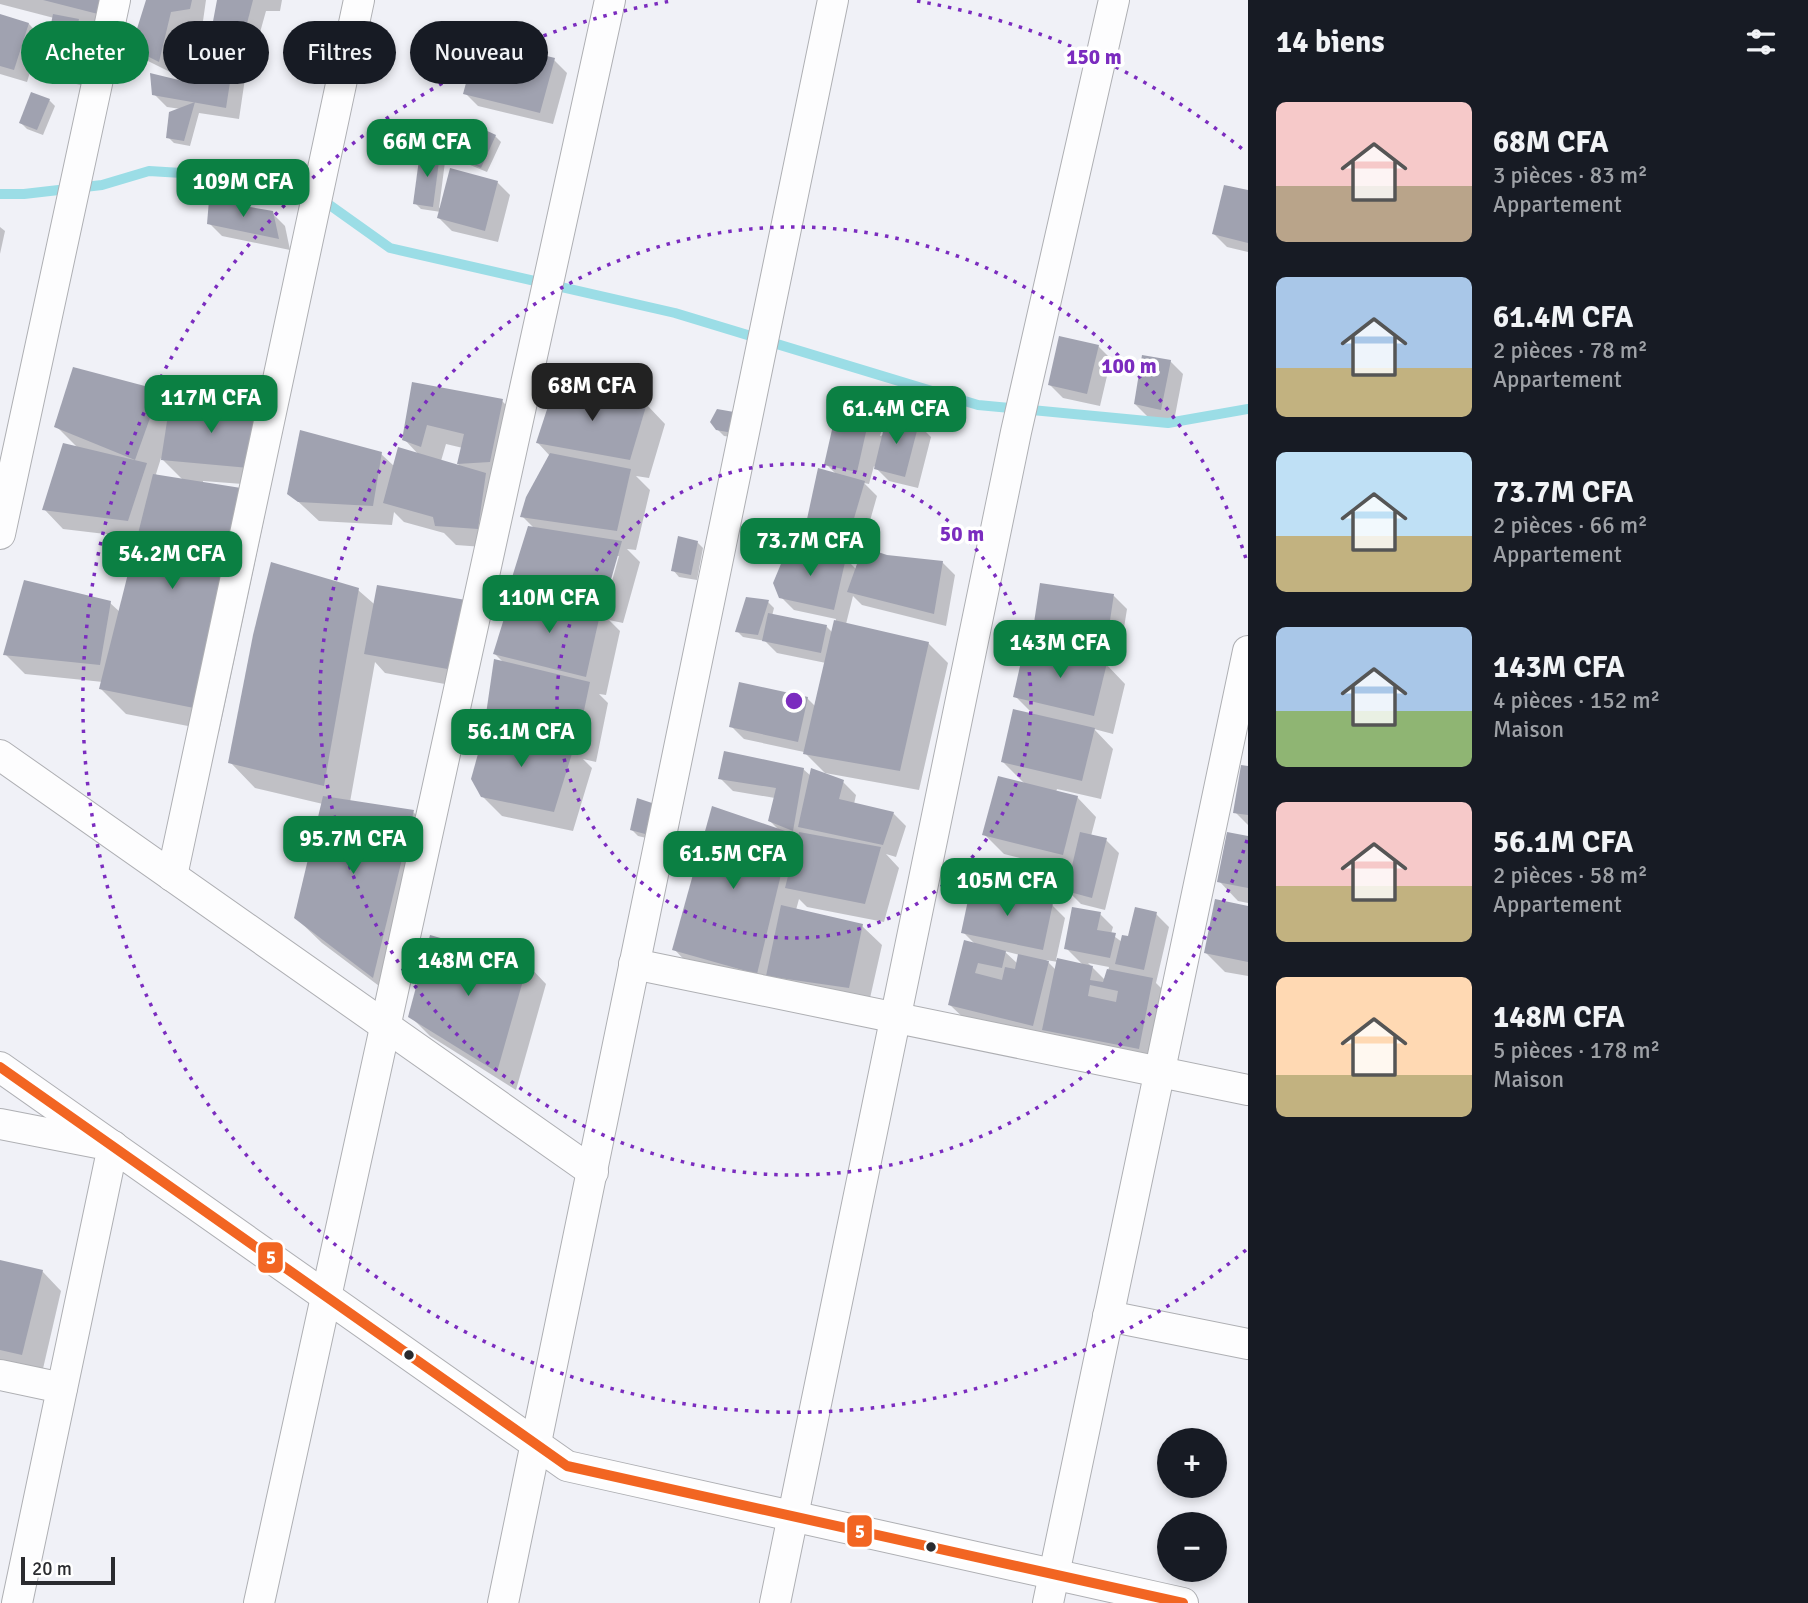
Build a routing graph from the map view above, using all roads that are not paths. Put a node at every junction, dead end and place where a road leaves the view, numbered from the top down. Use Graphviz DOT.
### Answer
graph roads {
  1 [pos="115,0"];
  2 [pos="359,0"];
  3 [pos="610,0"];
  4 [pos="833,0"];
  5 [pos="1114,0"];
  6 [pos="0,534"];
  7 [pos="1248,651"];
  8 [pos="0,755"];
  9 [pos="172,876"];
  10 [pos="634,964"];
  11 [pos="896,1018"];
  12 [pos="385,1027"];
  13 [pos="0,1067"];
  14 [pos="1160,1072"];
  15 [pos="1248,1090"];
  16 [pos="0,1124"];
  17 [pos="113,1146"];
  18 [pos="593,1172"];
  19 [pos="326,1296"];
  20 [pos="1108,1316"];
  21 [pos="1248,1344"];
  22 [pos="0,1375"];
  23 [pos="62,1388"];
  24 [pos="535,1443"];
  25 [pos="793,1516"];
  26 [pos="1054,1574"];
  27 [pos="17,1603"];
  28 [pos="259,1603"];
  29 [pos="503,1603"];
  30 [pos="775,1603"];
  31 [pos="1048,1603"];
  32 [pos="1183,1603"];
  1 -- 6 [label="street"];
  2 -- 9 [label="street"];
  3 -- 12 [label="street"];
  4 -- 10 [label="street"];
  5 -- 11 [label="street"];
  7 -- 14 [label="street"];
  8 -- 9 [label="street"];
  9 -- 12 [label="street"];
  10 -- 11 [label="street"];
  10 -- 18 [label="street"];
  11 -- 14 [label="street"];
  11 -- 25 [label="street"];
  12 -- 18 [label="street"];
  12 -- 19 [label="street"];
  13 -- 17 [label="street"];
  14 -- 15 [label="street"];
  14 -- 20 [label="street"];
  16 -- 17 [label="street"];
  17 -- 19 [label="street"];
  17 -- 23 [label="street"];
  18 -- 24 [label="street"];
  19 -- 24 [label="street"];
  19 -- 28 [label="street"];
  20 -- 21 [label="street"];
  20 -- 26 [label="street"];
  22 -- 23 [label="street"];
  23 -- 27 [label="street"];
  24 -- 25 [label="street"];
  24 -- 29 [label="street"];
  25 -- 26 [label="street"];
  25 -- 30 [label="street"];
  26 -- 31 [label="street"];
  26 -- 32 [label="street"];
}
